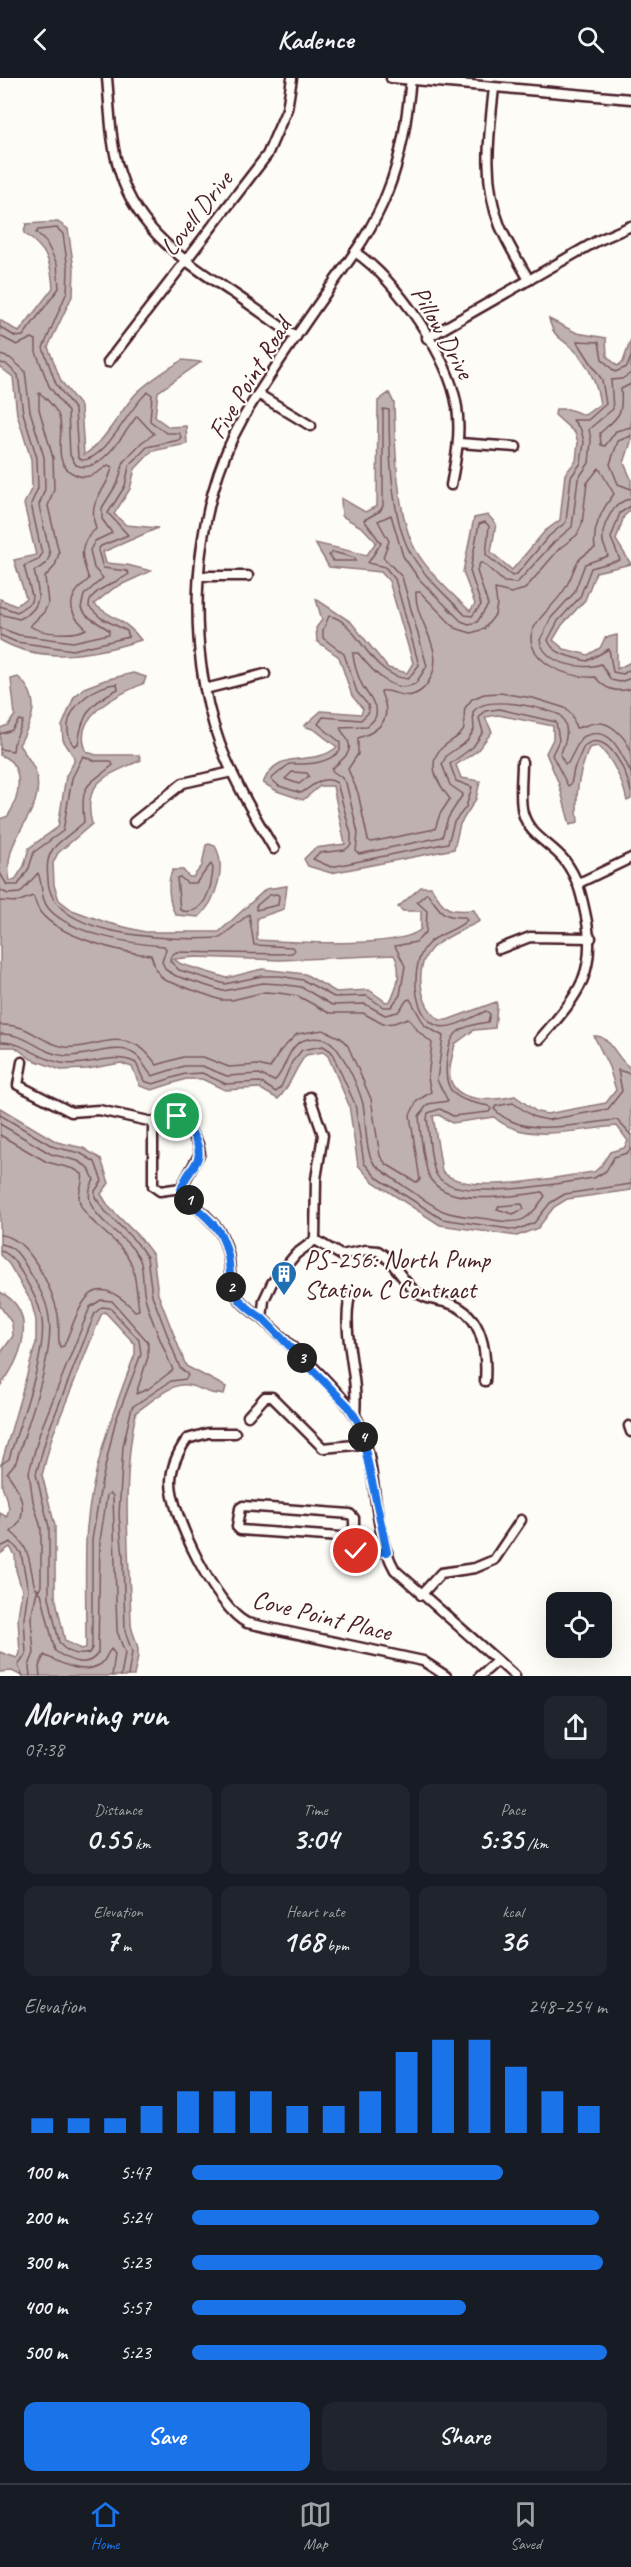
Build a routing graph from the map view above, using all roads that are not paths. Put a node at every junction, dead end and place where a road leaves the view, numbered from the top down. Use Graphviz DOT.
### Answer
graph roads {
  1 [pos="107,78"];
  2 [pos="292,78"];
  3 [pos="391,78"];
  4 [pos="411,79"];
  5 [pos="494,88"];
  6 [pos="631,99"];
  7 [pos="631,226"];
  8 [pos="355,252"];
  9 [pos="185,261"];
  10 [pos="529,280"];
  11 [pos="296,338"];
  12 [pos="427,338"];
  13 [pos="108,362"];
  14 [pos="258,394"];
  15 [pos="311,426"];
  16 [pos="459,443"];
  17 [pos="516,447"];
  18 [pos="451,485"];
  19 [pos="199,576"];
  20 [pos="248,576"];
  21 [pos="265,674"];
  22 [pos="206,689"];
  23 [pos="522,762"];
  24 [pos="232,772"];
  25 [pos="134,822"];
  26 [pos="274,849"];
  27 [pos="631,858"];
  28 [pos="579,883"];
  29 [pos="591,938"];
  30 [pos="499,949"];
  31 [pos="540,1040"];
  32 [pos="22,1062"];
  33 [pos="310,1097"];
  34 [pos="153,1122"];
  35 [pos="181,1188"];
  36 [pos="315,1240"];
  37 [pos="350,1296"];
  38 [pos="262,1318"];
  39 [pos="485,1380"];
  40 [pos="355,1414"];
  41 [pos="248,1416"];
  42 [pos="235,1433"];
  43 [pos="365,1444"];
  44 [pos="521,1520"];
  45 [pos="354,1538"];
  46 [pos="387,1552"];
  47 [pos="421,1595"];
  48 [pos="497,1661"];
  49 [pos="446,1676"];
  50 [pos="480,1676"];
  51 [pos="515,1676"];
  1 -- 9 [label="street"];
  2 -- 9 [label="street, Lovell Drive"];
  3 -- 4 [label="street"];
  4 -- 5 [label="street"];
  4 -- 8 [label="street, Five Point Road"];
  5 -- 6 [label="street"];
  5 -- 10 [label="street"];
  7 -- 10 [label="street"];
  8 -- 11 [label="street, Five Point Road"];
  8 -- 12 [label="street, Pillow Drive"];
  9 -- 11 [label="street"];
  9 -- 13 [label="street, Lovell Drive"];
  10 -- 12 [label="street"];
  11 -- 14 [label="street, Five Point Road"];
  12 -- 16 [label="street, Pillow Drive"];
  14 -- 15 [label="street"];
  14 -- 19 [label="street, Five Point Road"];
  16 -- 17 [label="street"];
  16 -- 18 [label="street, Pillow Drive"];
  19 -- 20 [label="street"];
  19 -- 22 [label="street, Five Point Road"];
  21 -- 22 [label="street"];
  22 -- 24 [label="street, Five Point Road"];
  23 -- 28 [label="street"];
  24 -- 25 [label="street"];
  24 -- 26 [label="street, Five Point Road"];
  27 -- 28 [label="street"];
  28 -- 29 [label="street"];
  29 -- 30 [label="street"];
  29 -- 31 [label="street"];
  32 -- 34 [label="street"];
  33 -- 36 [label="street"];
  34 -- 35 [label="street"];
  34 -- 35 [label="street"];
  35 -- 38 [label="street"];
  36 -- 38 [label="street"];
  36 -- 39 [label="street"];
  37 -- 40 [label="street"];
  38 -- 40 [label="street"];
  40 -- 43 [label="street"];
  41 -- 43 [label="street"];
  42 -- 49 [label="street, Cove Point Place"];
  43 -- 46 [label="street"];
  44 -- 47 [label="street"];
  45 -- 45 [label="street"];
  45 -- 46 [label="street"];
  46 -- 47 [label="street"];
  47 -- 48 [label="street"];
  48 -- 50 [label="street"];
  48 -- 51 [label="street"];
}
